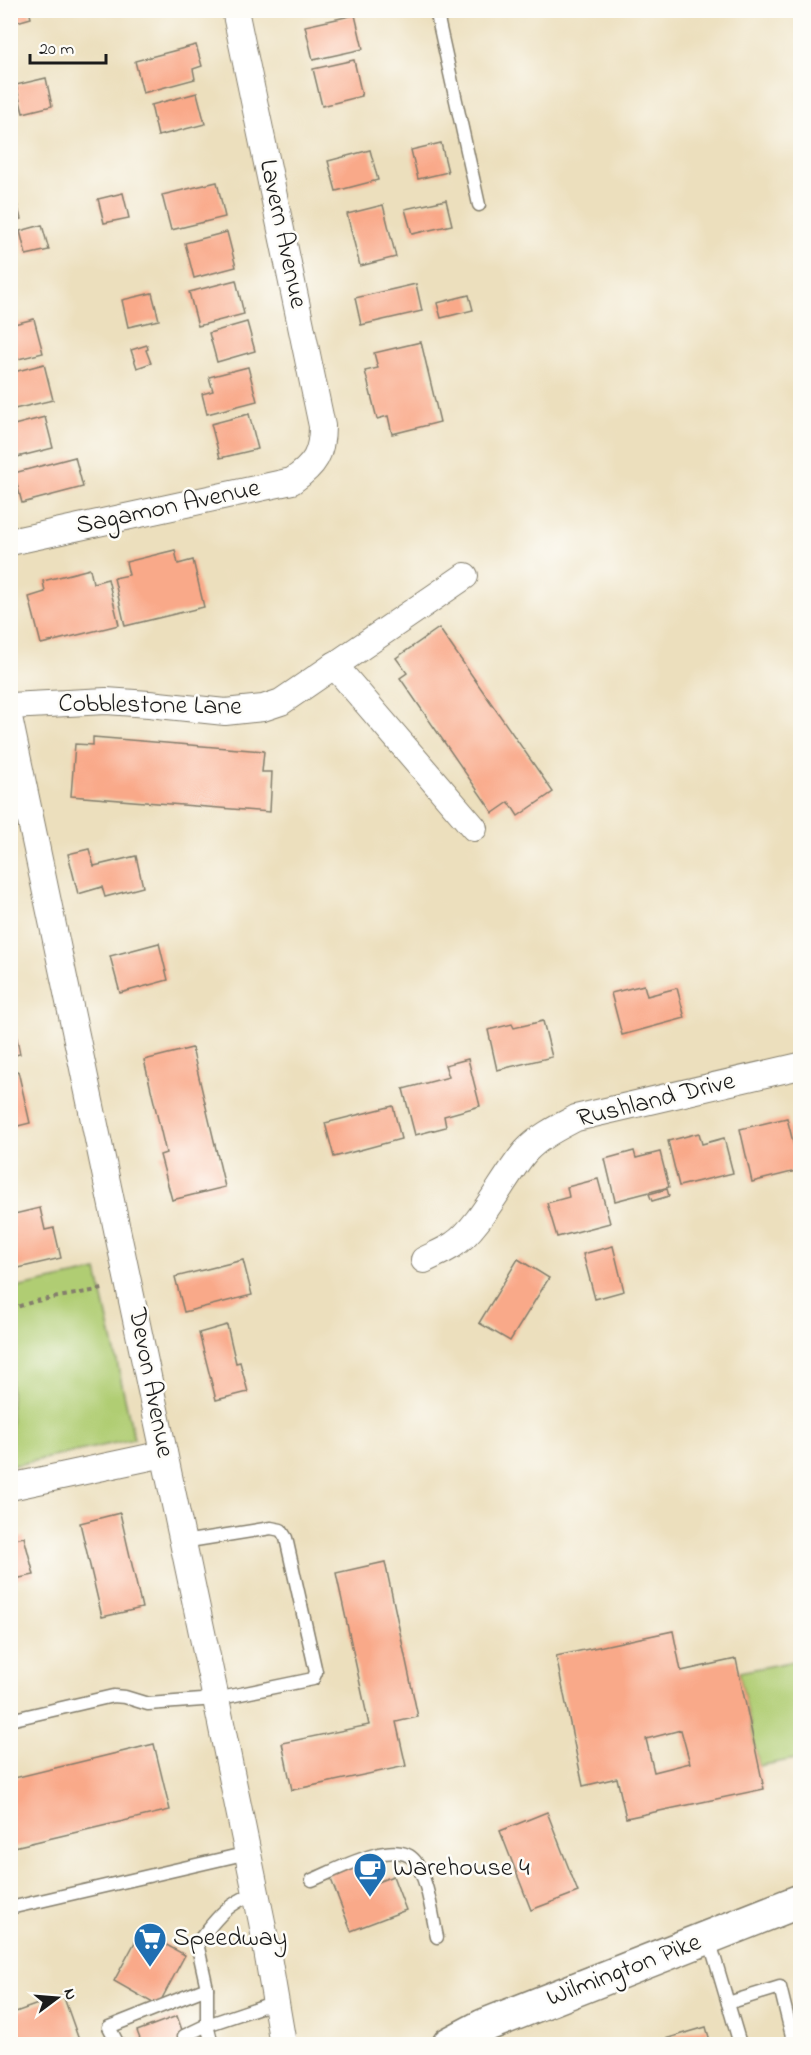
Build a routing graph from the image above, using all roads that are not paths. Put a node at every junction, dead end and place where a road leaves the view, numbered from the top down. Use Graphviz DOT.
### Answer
graph roads {
  1 [pos="235,10"];
  2 [pos="436,10"];
  3 [pos="479,205"];
  4 [pos="317,457"];
  5 [pos="10,542"];
  6 [pos="465,576"];
  7 [pos="334,666"];
  8 [pos="10,706"];
  9 [pos="10,722"];
  10 [pos="474,828"];
  11 [pos="801,1066"];
  12 [pos="424,1260"];
  13 [pos="164,1454"];
  14 [pos="10,1487"];
  15 [pos="183,1542"];
  16 [pos="216,1699"];
  17 [pos="10,1720"];
  18 [pos="248,1853"];
  19 [pos="312,1880"];
  20 [pos="256,1892"];
  21 [pos="801,1901"];
  22 [pos="10,1908"];
  23 [pos="437,1937"];
  24 [pos="708,1938"];
  25 [pos="207,1988"];
  26 [pos="275,2002"];
  27 [pos="728,2003"];
  28 [pos="207,2025"];
  29 [pos="184,2036"];
  30 [pos="118,2044"];
  31 [pos="212,2044"];
  32 [pos="283,2044"];
  33 [pos="449,2044"];
  34 [pos="740,2044"];
  35 [pos="794,2044"];
  1 -- 4 [label="street, Lavern Avenue"];
  2 -- 3 [label="lane"];
  4 -- 5 [label="street, Sagamon Avenue"];
  6 -- 7 [label="street, Cobblestone Lane"];
  7 -- 8 [label="street, Cobblestone Lane"];
  7 -- 10 [label="street"];
  9 -- 13 [label="street, Devon Avenue"];
  11 -- 12 [label="street, Rushland Drive"];
  13 -- 14 [label="street"];
  13 -- 15 [label="street, Devon Avenue"];
  15 -- 16 [label="street, Devon Avenue"];
  15 -- 16 [label="lane"];
  16 -- 17 [label="lane"];
  16 -- 18 [label="street, Devon Avenue"];
  18 -- 20 [label="street, Devon Avenue"];
  18 -- 22 [label="lane"];
  19 -- 23 [label="lane"];
  20 -- 25 [label="lane"];
  20 -- 26 [label="street, Devon Avenue"];
  21 -- 24 [label="main road, Wilmington Pike"];
  24 -- 27 [label="lane"];
  24 -- 33 [label="main road, Wilmington Pike"];
  25 -- 28 [label="lane"];
  25 -- 30 [label="lane"];
  26 -- 28 [label="lane"];
  26 -- 32 [label="street, Devon Avenue"];
  27 -- 34 [label="lane"];
  27 -- 35 [label="lane"];
  28 -- 29 [label="lane"];
  28 -- 31 [label="lane"];
}
